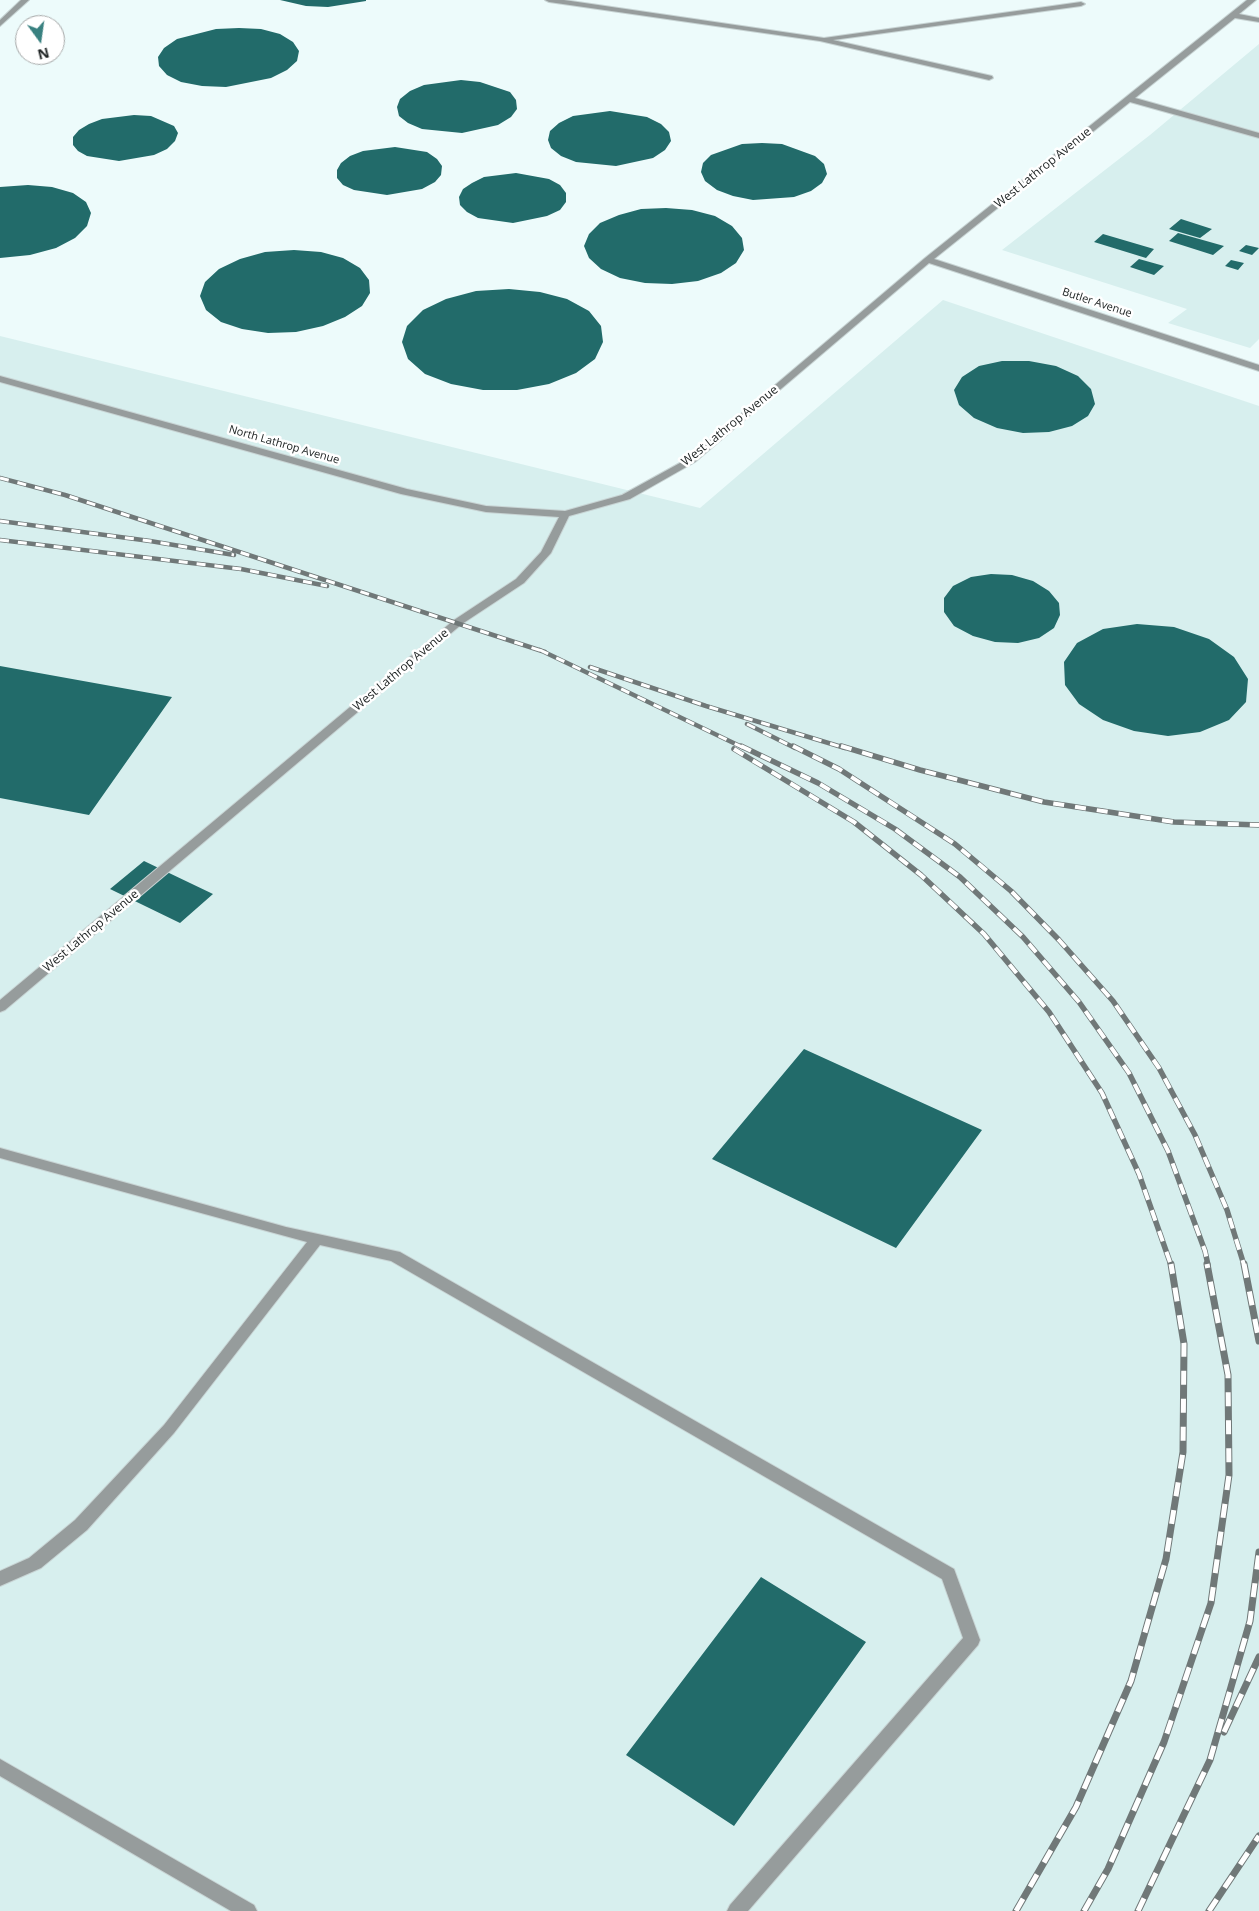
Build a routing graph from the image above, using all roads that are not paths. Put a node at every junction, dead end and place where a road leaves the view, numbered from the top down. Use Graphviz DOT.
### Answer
graph roads {
  1 [pos="25,0"];
  2 [pos="549,0"];
  3 [pos="1252,0"];
  4 [pos="1081,4"];
  5 [pos="1233,15"];
  6 [pos="1259,20"];
  7 [pos="0,24"];
  8 [pos="820,40"];
  9 [pos="989,78"];
  10 [pos="1130,98"];
  11 [pos="1259,136"];
  12 [pos="928,260"];
  13 [pos="1259,368"];
  14 [pos="0,379"];
  15 [pos="565,514"];
  16 [pos="0,1007"];
  17 [pos="0,1153"];
  18 [pos="317,1239"];
  19 [pos="0,1579"];
  20 [pos="0,1767"];
  21 [pos="248,1911"];
  22 [pos="736,1911"];
  1 -- 7 [label="street"];
  2 -- 8 [label="street"];
  3 -- 5 [label="street, West Lathrop Avenue"];
  4 -- 8 [label="street"];
  5 -- 6 [label="street"];
  5 -- 10 [label="street, West Lathrop Avenue"];
  8 -- 9 [label="street"];
  10 -- 11 [label="street"];
  10 -- 12 [label="street, West Lathrop Avenue"];
  12 -- 13 [label="street, Butler Avenue"];
  12 -- 15 [label="street, West Lathrop Avenue"];
  14 -- 15 [label="street, North Lathrop Avenue"];
  15 -- 16 [label="street, West Lathrop Avenue"];
  17 -- 18 [label="street"];
  18 -- 19 [label="street"];
  18 -- 22 [label="street"];
  20 -- 21 [label="street"];
}
